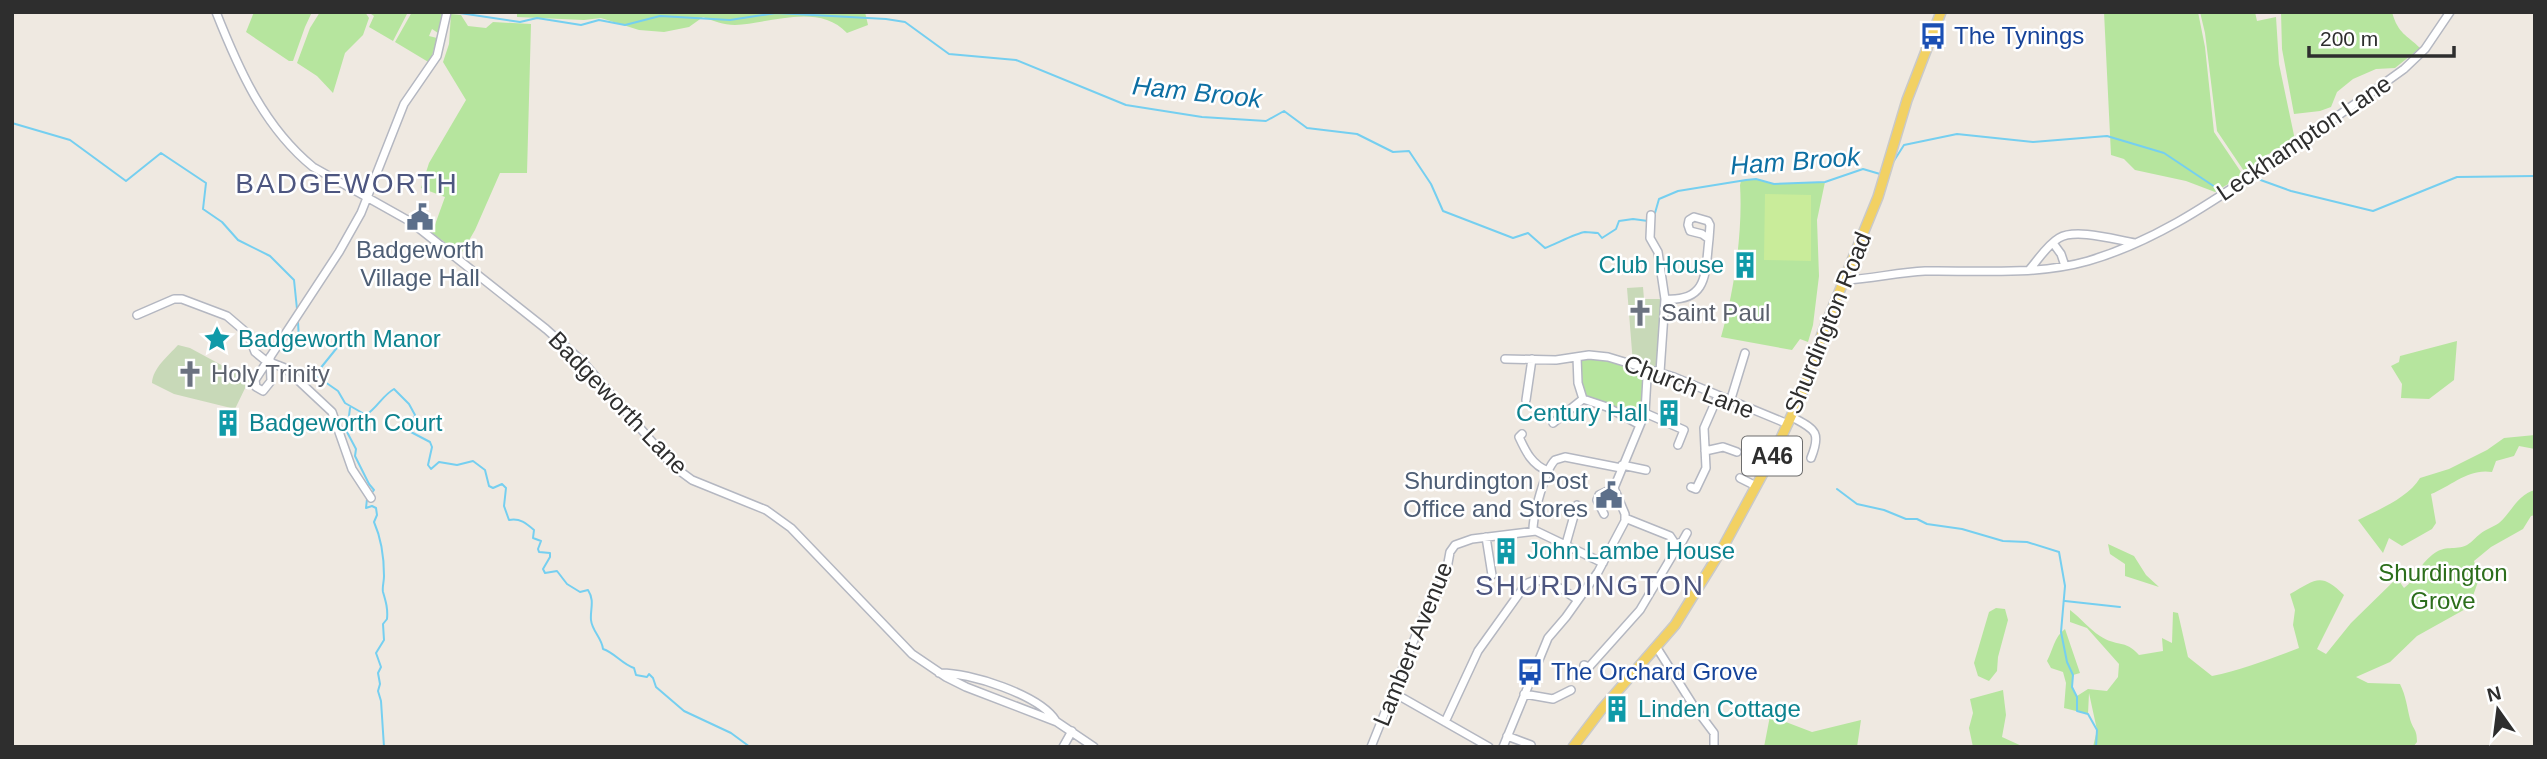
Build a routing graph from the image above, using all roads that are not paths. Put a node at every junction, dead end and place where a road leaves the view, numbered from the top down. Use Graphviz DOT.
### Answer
graph roads {
  1 [pos="216,12"];
  2 [pos="447,12"];
  3 [pos="1941,12"];
  4 [pos="2450,12"];
  5 [pos="368,197"];
  6 [pos="1651,215"];
  7 [pos="1709,239"];
  8 [pos="2053,243"];
  9 [pos="2138,243"];
  10 [pos="2064,266"];
  11 [pos="2029,271"];
  12 [pos="1846,280"];
  13 [pos="1665,299"];
  14 [pos="137,315"];
  15 [pos="1745,353"];
  16 [pos="1577,357"];
  17 [pos="1505,359"];
  18 [pos="1532,359"];
  19 [pos="269,360"];
  20 [pos="1649,369"];
  21 [pos="1660,372"];
  22 [pos="1718,396"];
  23 [pos="1583,399"];
  24 [pos="1526,400"];
  25 [pos="1730,402"];
  26 [pos="1645,413"];
  27 [pos="1790,421"];
  28 [pos="1553,423"];
  29 [pos="1640,425"];
  30 [pos="1518,435"];
  31 [pos="1678,445"];
  32 [pos="1704,451"];
  33 [pos="1737,452"];
  34 [pos="1811,458"];
  35 [pos="1621,466"];
  36 [pos="1646,470"];
  37 [pos="1548,471"];
  38 [pos="1740,478"];
  39 [pos="1756,486"];
  40 [pos="1614,488"];
  41 [pos="1697,489"];
  42 [pos="369,494"];
  43 [pos="1577,505"];
  44 [pos="1604,514"];
  45 [pos="1625,518"];
  46 [pos="1533,530"];
  47 [pos="1687,533"];
  48 [pos="1486,537"];
  49 [pos="1566,544"];
  50 [pos="1675,544"];
  51 [pos="1603,563"];
  52 [pos="1492,575"];
  53 [pos="1578,600"];
  54 [pos="1657,648"];
  55 [pos="1589,668"];
  56 [pos="939,673"];
  57 [pos="1571,690"];
  58 [pos="1394,693"];
  59 [pos="1524,694"];
  60 [pos="1057,722"];
  61 [pos="1445,722"];
  62 [pos="1072,731"];
  63 [pos="1507,736"];
  64 [pos="1531,745"];
  65 [pos="1574,746"];
  66 [pos="1063,747"];
  67 [pos="1094,747"];
  68 [pos="1371,747"];
  69 [pos="1489,747"];
  70 [pos="1503,747"];
  71 [pos="1714,747"];
  1 -- 5 [label="street, Badgeworth Lane"];
  2 -- 5 [label="street"];
  3 -- 12 [label="main road, Shurdington Road / A46"];
  4 -- 9 [label="street, Leckhampton Lane"];
  5 -- 19 [label="street"];
  5 -- 56 [label="street, Badgeworth Lane"];
  6 -- 13 [label="street"];
  7 -- 13 [label="street"];
  8 -- 9 [label="street"];
  8 -- 10 [label="street"];
  8 -- 11 [label="street"];
  9 -- 10 [label="street, Leckhampton Lane"];
  10 -- 11 [label="street, Leckhampton Lane"];
  11 -- 12 [label="street, Leckhampton Lane"];
  12 -- 27 [label="main road, Shurdington Road / A46"];
  13 -- 21 [label="street"];
  14 -- 19 [label="street"];
  15 -- 25 [label="street"];
  16 -- 18 [label="street, Church Lane"];
  16 -- 20 [label="street, Church Lane"];
  16 -- 23 [label="street"];
  17 -- 18 [label="street, Church Lane"];
  18 -- 24 [label="street"];
  19 -- 42 [label="street"];
  20 -- 21 [label="street, Church Lane"];
  20 -- 26 [label="street"];
  21 -- 22 [label="street, Church Lane"];
  22 -- 25 [label="street, Church Lane"];
  22 -- 32 [label="street"];
  23 -- 28 [label="street"];
  23 -- 29 [label="street"];
  25 -- 27 [label="street, Church Lane"];
  26 -- 29 [label="street"];
  26 -- 31 [label="street"];
  27 -- 34 [label="street, Church Lane"];
  27 -- 39 [label="main road, Shurdington Road / A46"];
  29 -- 35 [label="street"];
  30 -- 37 [label="street"];
  32 -- 33 [label="street"];
  32 -- 41 [label="street"];
  35 -- 36 [label="street"];
  35 -- 37 [label="street"];
  35 -- 40 [label="street"];
  37 -- 46 [label="street"];
  38 -- 39 [label="street"];
  39 -- 54 [label="main road, Shurdington Road / A46"];
  40 -- 44 [label="street"];
  40 -- 45 [label="street"];
  43 -- 49 [label="street"];
  45 -- 50 [label="street"];
  45 -- 51 [label="street"];
  46 -- 48 [label="street"];
  46 -- 49 [label="street"];
  47 -- 50 [label="street"];
  48 -- 52 [label="street"];
  48 -- 58 [label="street, Lambert Avenue"];
  49 -- 51 [label="street"];
  50 -- 55 [label="street"];
  51 -- 53 [label="street"];
  53 -- 59 [label="street"];
  53 -- 61 [label="street"];
  54 -- 65 [label="main road, Shurdington Road / A46"];
  54 -- 71 [label="street"];
  56 -- 60 [label="street, Badgeworth Lane"];
  56 -- 60 [label="street"];
  57 -- 59 [label="street"];
  58 -- 61 [label="street"];
  58 -- 68 [label="street, Lambert Avenue"];
  59 -- 63 [label="street"];
  60 -- 62 [label="street, Badgeworth Lane"];
  61 -- 69 [label="street"];
  62 -- 66 [label="street"];
  62 -- 67 [label="street, Badgeworth Lane"];
  63 -- 64 [label="street"];
  63 -- 70 [label="street"];
}
